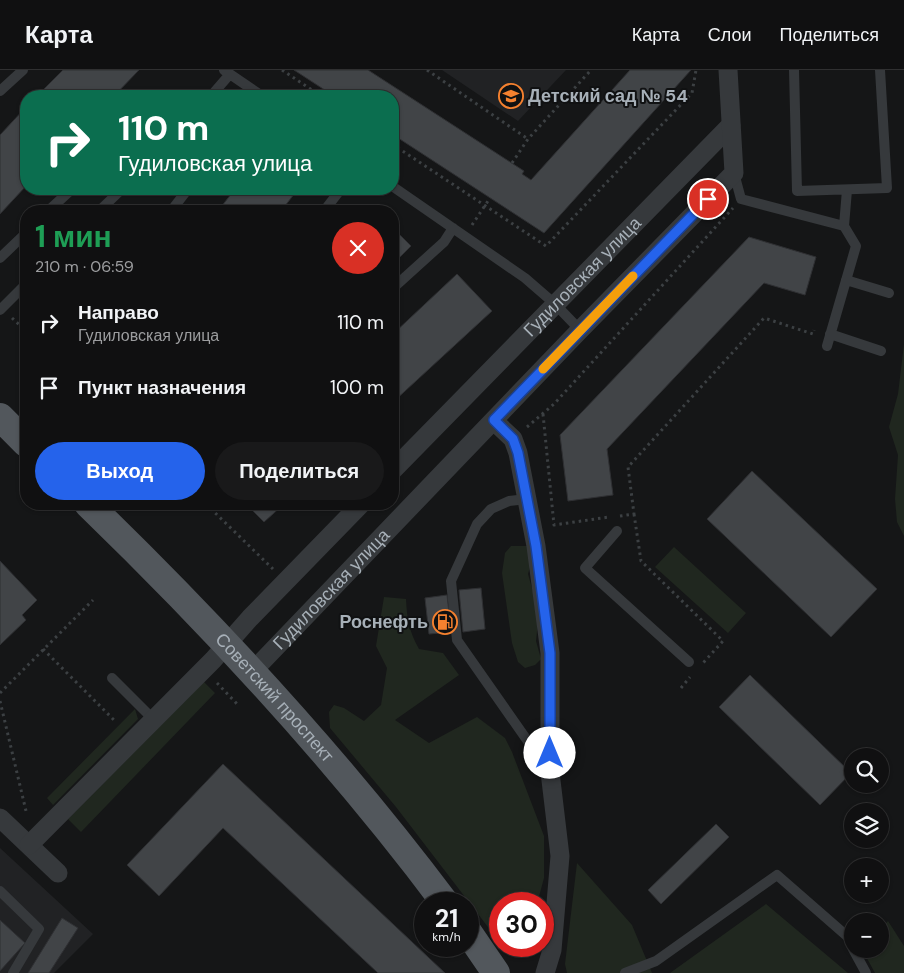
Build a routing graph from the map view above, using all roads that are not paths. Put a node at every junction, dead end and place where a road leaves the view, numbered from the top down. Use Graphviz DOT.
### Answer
graph roads {
  1 [pos="23,70"];
  2 [pos="728,70"];
  3 [pos="794,70"];
  4 [pos="880,70"];
  5 [pos="227,72"];
  6 [pos="215,90"];
  7 [pos="253,90"];
  8 [pos="0,91"];
  9 [pos="731,124"];
  10 [pos="734,172"];
  11 [pos="847,190"];
  12 [pos="399,191"];
  13 [pos="65,195"];
  14 [pos="183,195"];
  15 [pos="336,195"];
  16 [pos="55,205"];
  17 [pos="176,205"];
  18 [pos="329,205"];
  19 [pos="844,226"];
  20 [pos="453,228"];
  21 [pos="20,239"];
  22 [pos="0,258"];
  23 [pos="846,280"];
  24 [pos="399,283"];
  25 [pos="20,290"];
  26 [pos="889,293"];
  27 [pos="555,304"];
  28 [pos="0,310"];
  29 [pos="580,330"];
  30 [pos="830,334"];
  31 [pos="827,346"];
  32 [pos="881,351"];
  33 [pos="0,418"];
  34 [pos="494,420"];
  35 [pos="20,437"];
  36 [pos="399,464"];
  37 [pos="527,498"];
  38 [pos="94,510"];
  39 [pos="355,510"];
  40 [pos="617,530"];
  41 [pos="226,646"];
  42 [pos="689,662"];
  43 [pos="251,673"];
  44 [pos="112,678"];
  45 [pos="153,719"];
  46 [pos="550,772"];
  47 [pos="0,818"];
  48 [pos="29,845"];
  49 [pos="58,873"];
  50 [pos="0,892"];
  51 [pos="437,892"];
  52 [pos="844,934"];
  53 [pos="479,948"];
  54 [pos="858,958"];
  55 [pos="13,973"];
  56 [pos="496,973"];
  57 [pos="545,973"];
  58 [pos="625,973"];
  59 [pos="866,973"];
  1 -- 8 [label="lane"];
  2 -- 9 [label="street"];
  3 -- 11 [label="lane"];
  4 -- 11 [label="lane"];
  5 -- 6 [label="lane"];
  5 -- 7 [label="lane"];
  9 -- 10 [label="street"];
  9 -- 27 [label="street, Гудиловская улица"];
  10 -- 19 [label="lane"];
  10 -- 29 [label="street, Гудиловская улица"];
  11 -- 19 [label="lane"];
  12 -- 20 [label="lane"];
  13 -- 16 [label="lane"];
  14 -- 17 [label="lane"];
  15 -- 18 [label="lane"];
  19 -- 23 [label="lane"];
  20 -- 24 [label="lane"];
  20 -- 27 [label="lane"];
  21 -- 22 [label="lane"];
  23 -- 26 [label="lane"];
  23 -- 30 [label="lane"];
  25 -- 28 [label="lane"];
  27 -- 29 [label="lane"];
  27 -- 36 [label="street, Гудиловская улица"];
  29 -- 34 [label="street, Гудиловская улица"];
  30 -- 31 [label="lane"];
  30 -- 32 [label="lane"];
  33 -- 35 [label="main road"];
  34 -- 37 [label="street"];
  34 -- 43 [label="street, Гудиловская улица"];
  37 -- 46 [label="street"];
  37 -- 46 [label="lane"];
  38 -- 41 [label="main road, Советский проспект"];
  39 -- 41 [label="street"];
  40 -- 42 [label="lane"];
  41 -- 43 [label="main road, Советский проспект"];
  41 -- 45 [label="street"];
  43 -- 51 [label="main road, Советский проспект"];
  44 -- 45 [label="lane"];
  45 -- 48 [label="street"];
  46 -- 57 [label="street"];
  47 -- 48 [label="street"];
  48 -- 49 [label="street"];
  50 -- 55 [label="lane"];
  52 -- 58 [label="lane"];
  53 -- 56 [label="main road"];
  54 -- 59 [label="lane"];
}
